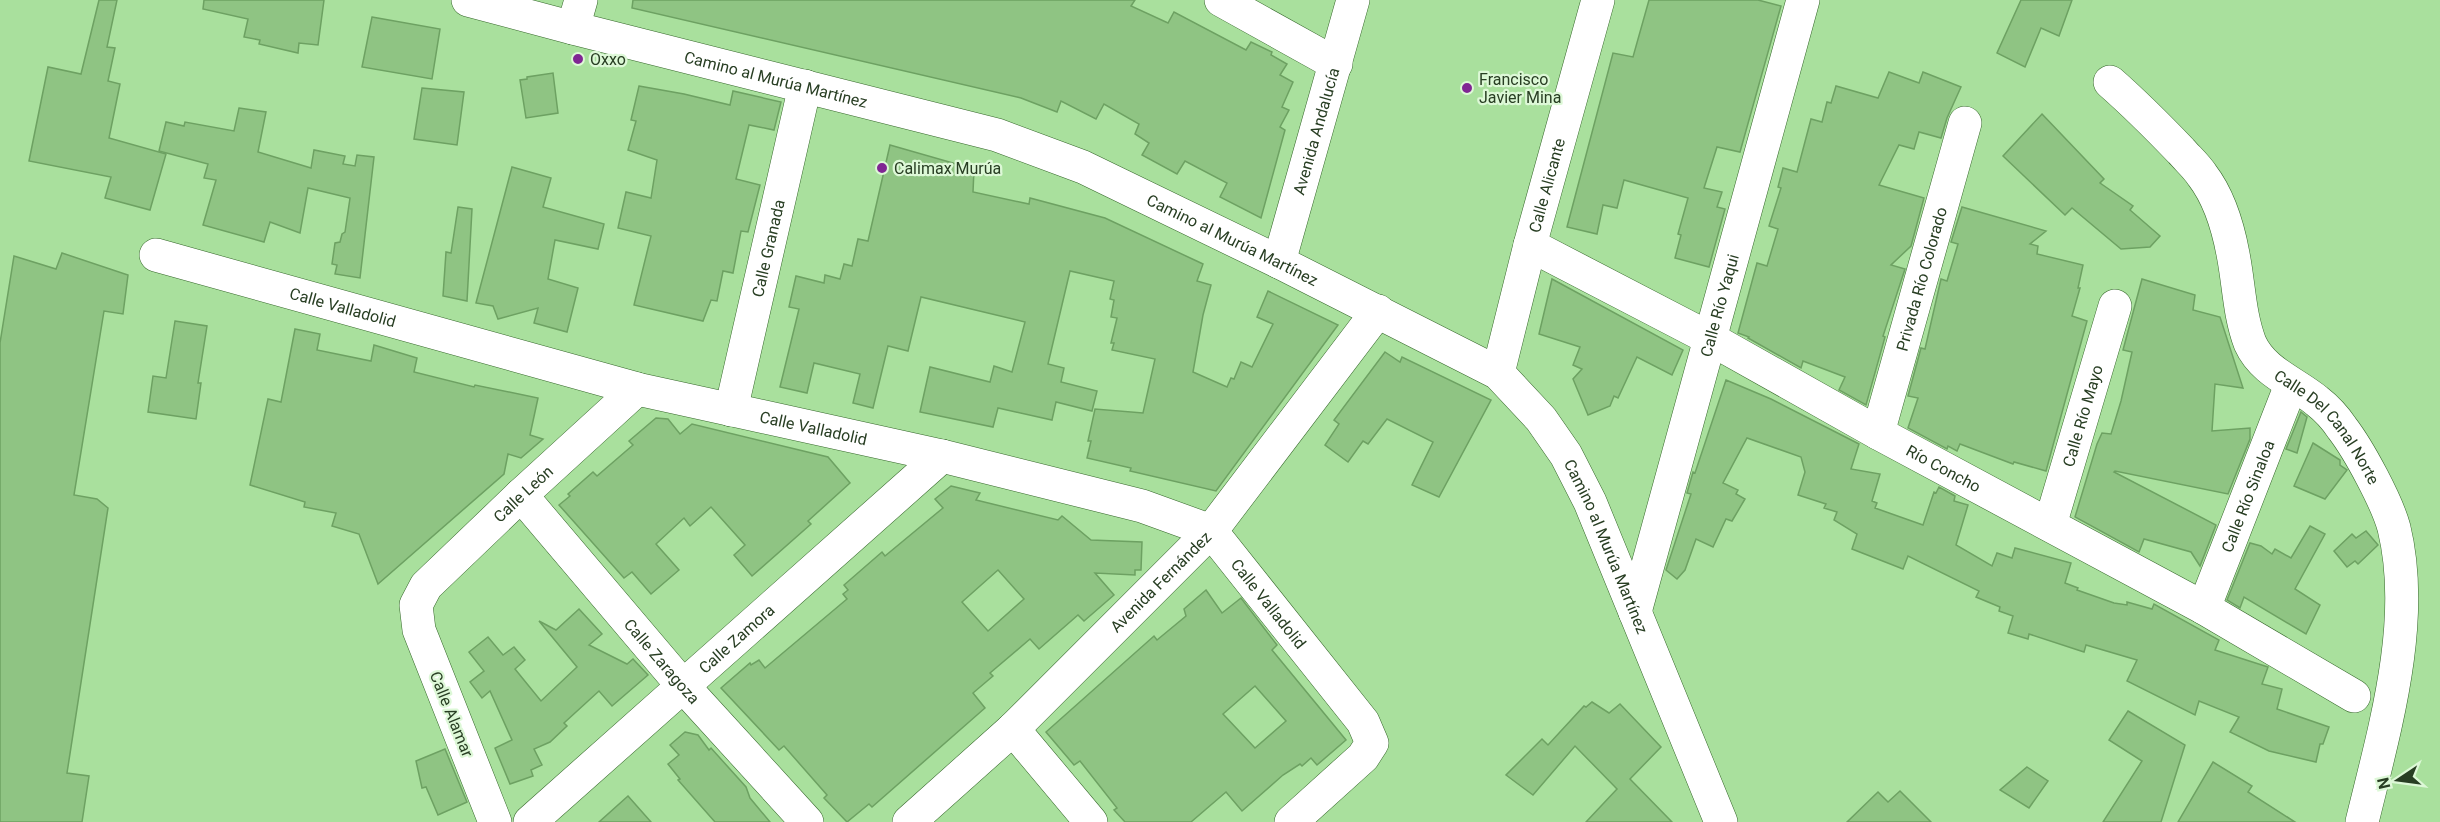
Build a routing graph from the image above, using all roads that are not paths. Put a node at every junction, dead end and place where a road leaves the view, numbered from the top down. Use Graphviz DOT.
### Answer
graph roads {
  1 [pos="468,0"];
  2 [pos="1221,0"];
  3 [pos="1353,0"];
  4 [pos="1598,0"];
  5 [pos="1803,0"];
  6 [pos="577,14"];
  7 [pos="1336,64"];
  8 [pos="2110,82"];
  9 [pos="805,86"];
  10 [pos="1965,123"];
  11 [pos="1530,246"];
  12 [pos="156,255"];
  13 [pos="1279,262"];
  14 [pos="2115,306"];
  15 [pos="1378,311"];
  16 [pos="1709,338"];
  17 [pos="1498,373"];
  18 [pos="2291,385"];
  19 [pos="637,389"];
  20 [pos="731,410"];
  21 [pos="1878,433"];
  22 [pos="942,456"];
  23 [pos="520,495"];
  24 [pos="2050,525"];
  25 [pos="1211,531"];
  26 [pos="416,605"];
  27 [pos="2204,608"];
  28 [pos="1635,612"];
  29 [pos="683,686"];
  30 [pos="2354,696"];
  31 [pos="1013,729"];
  32 [pos="495,822"];
  33 [pos="530,822"];
  34 [pos="807,822"];
  35 [pos="909,822"];
  36 [pos="1091,822"];
  37 [pos="1291,822"];
  38 [pos="1721,822"];
  39 [pos="2362,822"];
  1 -- 6 [label="street, Camino al Murúa Martínez"];
  2 -- 7 [label="street"];
  3 -- 7 [label="street, Avenida Andalucía"];
  4 -- 11 [label="street, Calle Alicante"];
  5 -- 16 [label="street, Calle Río Yaqui"];
  6 -- 9 [label="street, Camino al Murúa Martínez"];
  7 -- 13 [label="street, Avenida Andalucía"];
  8 -- 18 [label="street, Calle Del Canal Norte"];
  9 -- 13 [label="street, Camino al Murúa Martínez"];
  9 -- 20 [label="street, Calle Granada"];
  10 -- 21 [label="street, Privada Río Colorado"];
  11 -- 16 [label="street, Río Concho"];
  11 -- 17 [label="street, Calle Alicante"];
  12 -- 19 [label="street, Calle Valladolid"];
  13 -- 15 [label="street, Camino al Murúa Martínez"];
  14 -- 24 [label="street, Calle Río Mayo"];
  15 -- 17 [label="street, Camino al Murúa Martínez"];
  15 -- 25 [label="street, Avenida Fernández"];
  16 -- 21 [label="street, Río Concho"];
  16 -- 28 [label="street, Calle Río Yaqui"];
  17 -- 28 [label="street, Camino al Murúa Martínez"];
  18 -- 27 [label="street, Calle Río Sinaloa"];
  18 -- 39 [label="street, Calle Del Canal Norte"];
  19 -- 20 [label="street, Calle Valladolid"];
  19 -- 23 [label="street, Calle León"];
  20 -- 22 [label="street, Calle Valladolid"];
  21 -- 24 [label="street, Río Concho"];
  22 -- 25 [label="street, Calle Valladolid"];
  22 -- 29 [label="street, Calle Zamora"];
  23 -- 26 [label="street, Calle León"];
  23 -- 29 [label="street, Calle Zaragoza"];
  24 -- 27 [label="street, Río Concho"];
  25 -- 31 [label="street, Avenida Fernández"];
  25 -- 37 [label="street, Calle Valladolid"];
  26 -- 32 [label="street, Calle Alamar"];
  27 -- 30 [label="street, Río Concho"];
  28 -- 38 [label="street, Camino al Murúa Martínez"];
  29 -- 33 [label="street, Calle Zamora"];
  29 -- 34 [label="street, Calle Zaragoza"];
  31 -- 35 [label="street, Avenida Fernández"];
  31 -- 36 [label="street"];
}
